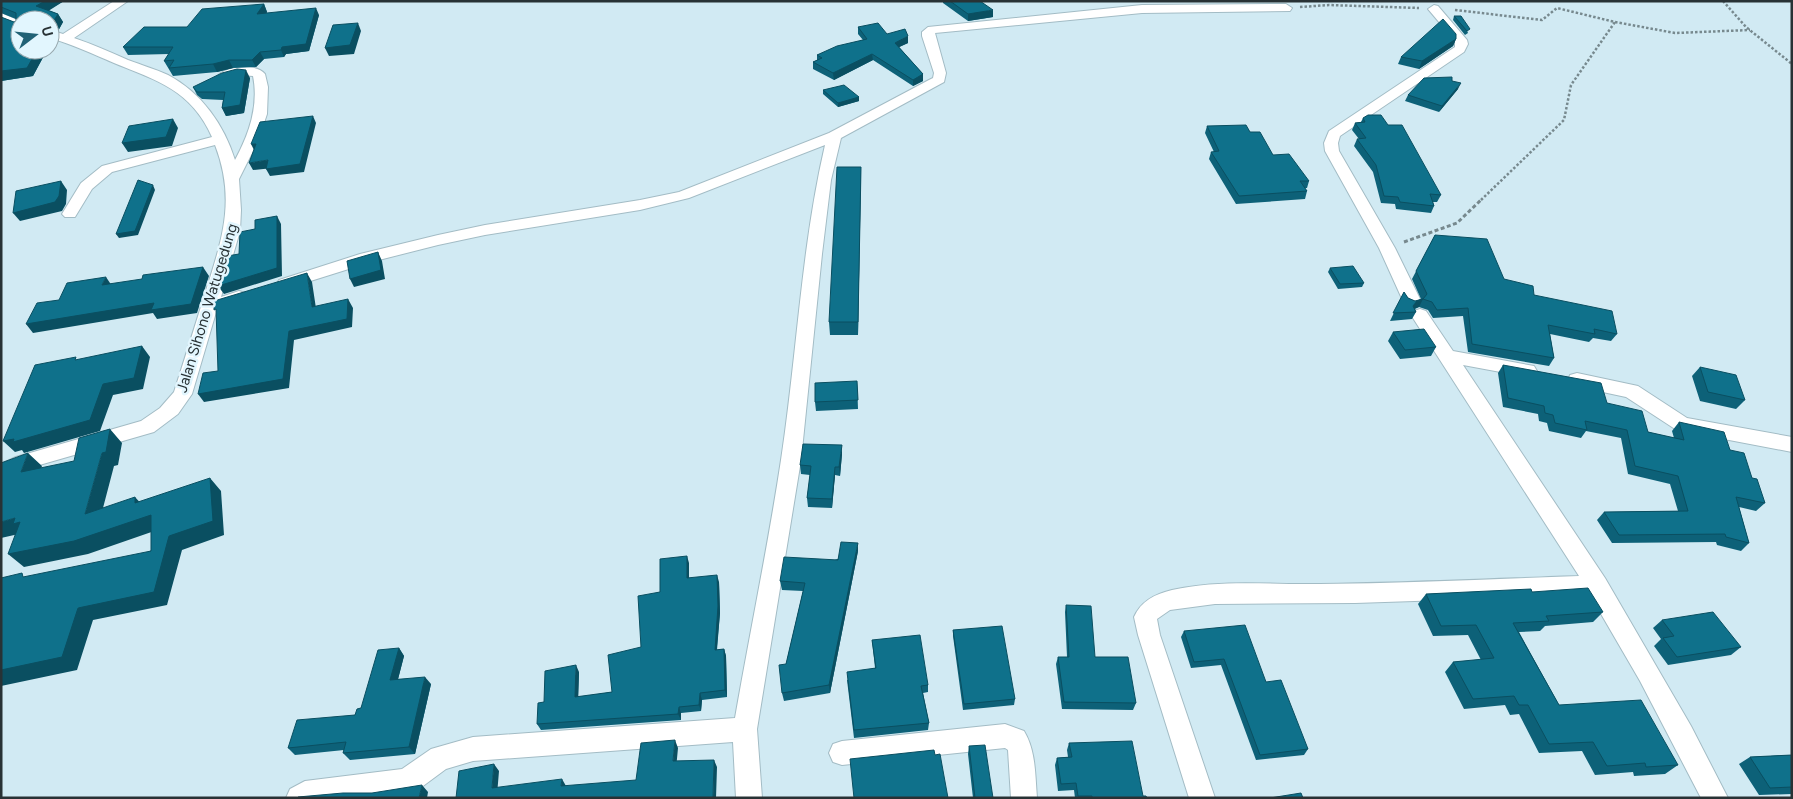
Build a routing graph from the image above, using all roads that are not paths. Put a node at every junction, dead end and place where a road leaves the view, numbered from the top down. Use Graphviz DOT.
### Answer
graph roads {
  1 [pos="122,1"];
  2 [pos="1286,8"];
  3 [pos="1434,8"];
  4 [pos="60,35"];
  5 [pos="60,37"];
  6 [pos="185,93"];
  7 [pos="834,136"];
  8 [pos="221,139"];
  9 [pos="233,177"];
  10 [pos="70,214"];
  11 [pos="274,287"];
  12 [pos="255,292"];
  13 [pos="209,306"];
  14 [pos="1448,356"];
  15 [pos="1792,445"];
  16 [pos="1,473"];
  17 [pos="1597,585"];
  18 [pos="745,729"];
  19 [pos="842,753"];
  20 [pos="299,798"];
  21 [pos="749,798"];
  22 [pos="1024,798"];
  23 [pos="1202,798"];
  24 [pos="1715,798"];
  1 -- 4 [label="street"];
  2 -- 7 [label="street"];
  3 -- 14 [label="street"];
  5 -- 6 [label="street, Jalan Sihono Watugedung"];
  6 -- 8 [label="street, Jalan Sihono Watugedung"];
  6 -- 9 [label="street"];
  7 -- 11 [label="street"];
  7 -- 18 [label="street"];
  8 -- 9 [label="street, Jalan Sihono Watugedung"];
  8 -- 10 [label="street"];
  9 -- 13 [label="street, Jalan Sihono Watugedung"];
  12 -- 13 [label="street"];
  13 -- 16 [label="street, Jalan Sihono Watugedung"];
  14 -- 15 [label="street"];
  14 -- 17 [label="street"];
  17 -- 23 [label="street"];
  17 -- 24 [label="street"];
  18 -- 20 [label="street"];
  18 -- 21 [label="street"];
  19 -- 22 [label="street"];
}
